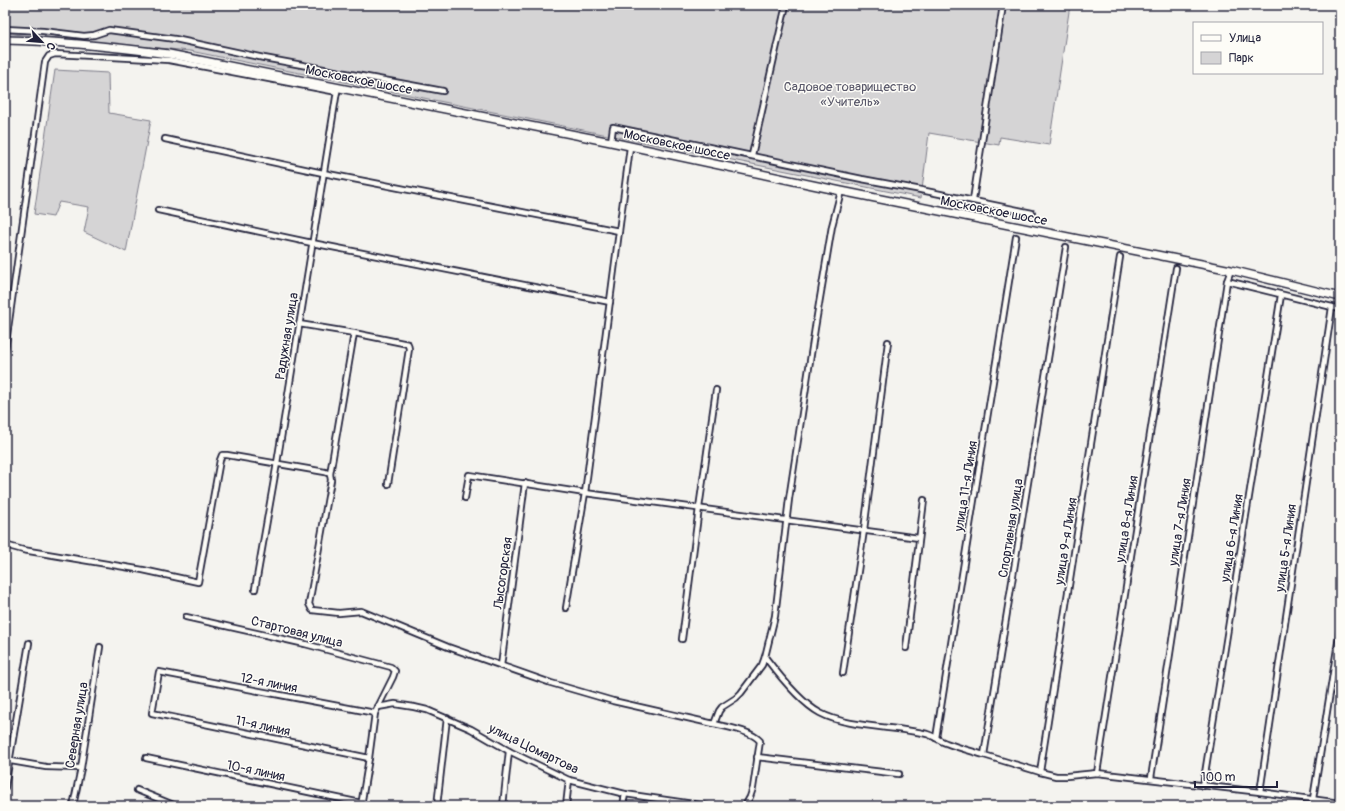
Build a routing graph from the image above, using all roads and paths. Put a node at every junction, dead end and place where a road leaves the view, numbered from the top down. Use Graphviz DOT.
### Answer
graph roads {
  1 [pos="786,5"];
  2 [pos="1003,5"];
  3 [pos="5,29"];
  4 [pos="5,40"];
  5 [pos="337,90"];
  6 [pos="443,91"];
  7 [pos="165,139"];
  8 [pos="611,142"];
  9 [pos="630,147"];
  10 [pos="752,155"];
  11 [pos="323,173"];
  12 [pos="841,191"];
  13 [pos="973,200"];
  14 [pos="158,210"];
  15 [pos="1032,213"];
  16 [pos="619,231"];
  17 [pos="1016,237"];
  18 [pos="312,243"];
  19 [pos="1066,247"];
  20 [pos="1120,257"];
  21 [pos="1176,268"];
  22 [pos="1231,270"];
  23 [pos="1227,281"];
  24 [pos="1281,294"];
  25 [pos="1340,297"];
  26 [pos="610,302"];
  27 [pos="1332,307"];
  28 [pos="1340,309"];
  29 [pos="299,324"];
  30 [pos="354,332"];
  31 [pos="888,342"];
  32 [pos="5,350"];
  33 [pos="716,390"];
  34 [pos="277,463"];
  35 [pos="330,474"];
  36 [pos="525,483"];
  37 [pos="388,484"];
  38 [pos="585,493"];
  39 [pos="464,498"];
  40 [pos="924,500"];
  41 [pos="699,508"];
  42 [pos="788,519"];
  43 [pos="864,530"];
  44 [pos="919,538"];
  45 [pos="5,545"];
  46 [pos="255,589"];
  47 [pos="566,608"];
  48 [pos="186,617"];
  49 [pos="1340,630"];
  50 [pos="682,639"];
  51 [pos="29,643"];
  52 [pos="100,648"];
  53 [pos="906,648"];
  54 [pos="765,657"];
  55 [pos="501,666"];
  56 [pos="159,672"];
  57 [pos="843,673"];
  58 [pos="378,707"];
  59 [pos="375,713"];
  60 [pos="447,718"];
  61 [pos="714,724"];
  62 [pos="936,738"];
  63 [pos="509,752"];
  64 [pos="984,754"];
  65 [pos="757,757"];
  66 [pos="146,758"];
  67 [pos="369,758"];
  68 [pos="7,760"];
  69 [pos="81,768"];
  70 [pos="1040,772"];
  71 [pos="1097,773"];
  72 [pos="900,774"];
  73 [pos="1151,778"];
  74 [pos="569,780"];
  75 [pos="1203,786"];
  76 [pos="5,787"];
  77 [pos="137,790"];
  78 [pos="1260,792"];
  79 [pos="625,794"];
  80 [pos="1313,799"];
  81 [pos="1340,803"];
  82 [pos="361,804"];
  83 [pos="684,804"];
  84 [pos="73,806"];
  85 [pos="176,806"];
  86 [pos="437,806"];
  87 [pos="503,806"];
  88 [pos="566,806"];
  89 [pos="623,806"];
  90 [pos="707,806"];
  91 [pos="745,806"];
  1 -- 10 [label="street"];
  2 -- 13 [label="street"];
  3 -- 6 [label="street"];
  4 -- 5 [label="highway, Московское шоссе"];
  5 -- 8 [label="highway, Московское шоссе"];
  5 -- 11 [label="street, Радужная улица"];
  5 -- 32 [label="street"];
  7 -- 11 [label="street"];
  8 -- 9 [label="highway, Московское шоссе"];
  8 -- 10 [label="street"];
  9 -- 12 [label="highway, Московское шоссе"];
  9 -- 16 [label="street"];
  10 -- 13 [label="street"];
  11 -- 16 [label="street"];
  11 -- 18 [label="street, Радужная улица"];
  12 -- 22 [label="highway, Московское шоссе"];
  12 -- 42 [label="street"];
  13 -- 15 [label="street"];
  14 -- 18 [label="street"];
  16 -- 26 [label="street"];
  17 -- 62 [label="street, улица 11-я Линия"];
  18 -- 26 [label="street"];
  18 -- 29 [label="street, Радужная улица"];
  19 -- 64 [label="street, Спортивная улица"];
  20 -- 70 [label="street, улица 9-я Линия"];
  21 -- 71 [label="street, улица 8-я Линия"];
  22 -- 23 [label="street, улица 7-я Линия"];
  22 -- 25 [label="highway, Московское шоссе"];
  23 -- 24 [label="street"];
  23 -- 73 [label="street, улица 7-я Линия"];
  24 -- 27 [label="street"];
  24 -- 75 [label="street, улица 6-я Линия"];
  26 -- 38 [label="street"];
  27 -- 28 [label="street"];
  27 -- 78 [label="street, улица 5-я Линия"];
  29 -- 30 [label="street"];
  29 -- 34 [label="street, Радужная улица"];
  30 -- 35 [label="street"];
  30 -- 37 [label="street"];
  31 -- 43 [label="street"];
  33 -- 41 [label="street"];
  34 -- 35 [label="street"];
  34 -- 45 [label="street"];
  34 -- 46 [label="street, Радужная улица"];
  35 -- 55 [label="street"];
  36 -- 38 [label="street"];
  36 -- 39 [label="street"];
  36 -- 55 [label="street, Лысогорская"];
  38 -- 41 [label="street"];
  38 -- 47 [label="street"];
  40 -- 44 [label="street"];
  41 -- 42 [label="street"];
  41 -- 50 [label="street"];
  42 -- 43 [label="street"];
  42 -- 54 [label="street"];
  43 -- 44 [label="street"];
  43 -- 57 [label="street"];
  44 -- 53 [label="street"];
  48 -- 58 [label="street, Стартовая улица"];
  49 -- 80 [label="street"];
  51 -- 68 [label="street"];
  52 -- 69 [label="street, Северная улица"];
  54 -- 61 [label="street"];
  54 -- 62 [label="street"];
  55 -- 61 [label="street"];
  56 -- 59 [label="street, 12-я линия"];
  56 -- 67 [label="street, 11-я линия"];
  58 -- 59 [label="street"];
  58 -- 60 [label="street, улица Цомартова"];
  59 -- 67 [label="street"];
  60 -- 63 [label="street, улица Цомартова"];
  60 -- 86 [label="street"];
  61 -- 65 [label="street"];
  62 -- 64 [label="street"];
  63 -- 74 [label="street, улица Цомартова"];
  63 -- 87 [label="street"];
  64 -- 70 [label="street"];
  65 -- 72 [label="street"];
  65 -- 91 [label="street"];
  66 -- 82 [label="street, 10-я линия"];
  67 -- 82 [label="street"];
  68 -- 69 [label="street"];
  68 -- 76 [label="street"];
  69 -- 84 [label="street, Северная улица"];
  70 -- 71 [label="street"];
  71 -- 73 [label="street"];
  73 -- 75 [label="street"];
  74 -- 79 [label="street, улица Цомартова"];
  74 -- 88 [label="street"];
  75 -- 78 [label="street"];
  77 -- 85 [label="street"];
  78 -- 80 [label="street"];
  79 -- 83 [label="street, улица Цомартова"];
  79 -- 89 [label="street"];
  80 -- 81 [label="street"];
  83 -- 90 [label="street, улица Цомартова"];
}
